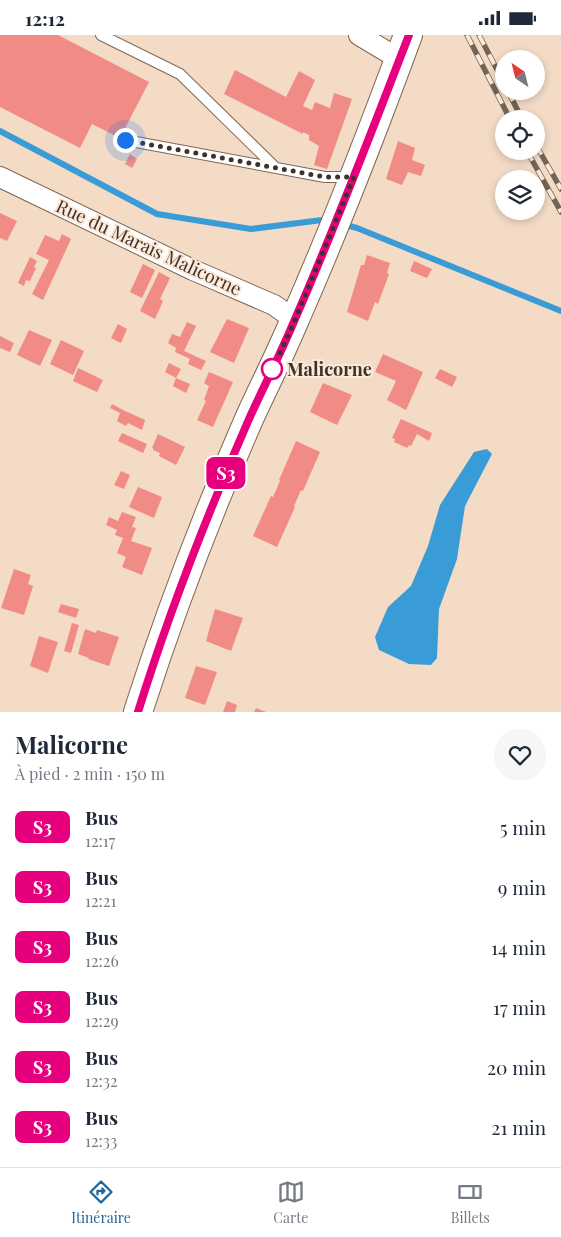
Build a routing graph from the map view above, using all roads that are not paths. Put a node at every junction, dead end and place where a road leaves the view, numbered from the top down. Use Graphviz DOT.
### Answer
graph roads {
  1 [pos="101,35"];
  2 [pos="359,35"];
  3 [pos="404,47"];
  4 [pos="125,140"];
  5 [pos="276,167"];
  6 [pos="0,177"];
  7 [pos="354,177"];
  8 [pos="295,320"];
  9 [pos="138,712"];
  1 -- 5 [label="lane"];
  2 -- 3 [label="street"];
  3 -- 7 [label="main road"];
  4 -- 5 [label="lane"];
  5 -- 7 [label="lane"];
  6 -- 8 [label="street, Rue du Marais Malicorne"];
  7 -- 8 [label="main road"];
  8 -- 9 [label="main road"];
}
